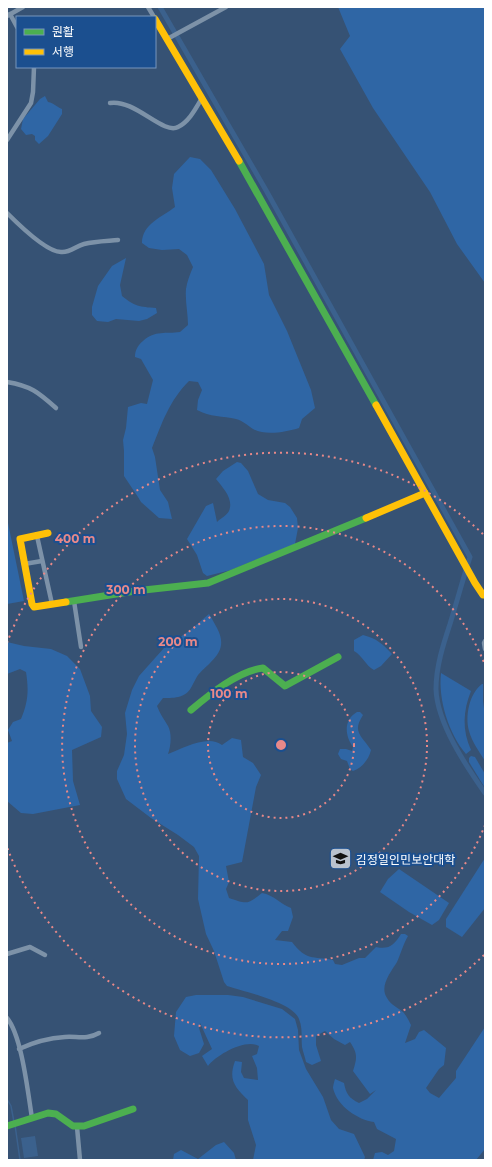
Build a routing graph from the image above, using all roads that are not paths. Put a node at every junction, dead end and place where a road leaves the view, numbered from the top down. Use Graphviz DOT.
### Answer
graph roads {
  1 [pos="23,7"];
  2 [pos="148,7"];
  3 [pos="226,7"];
  4 [pos="9,15"];
  5 [pos="153,16"];
  6 [pos="156,21"];
  7 [pos="16,26"];
  8 [pos="168,39"];
  9 [pos="34,68"];
  10 [pos="202,98"];
  11 [pos="110,103"];
  12 [pos="7,140"];
  13 [pos="7,213"];
  14 [pos="118,240"];
  15 [pos="7,382"];
  16 [pos="56,408"];
  17 [pos="425,493"];
  18 [pos="48,533"];
  19 [pos="37,536"];
  20 [pos="42,561"];
  21 [pos="24,564"];
  22 [pos="484,596"];
  23 [pos="74,601"];
  24 [pos="52,604"];
  25 [pos="485,641"];
  26 [pos="81,647"];
  27 [pos="485,649"];
  28 [pos="338,657"];
  29 [pos="191,710"];
  30 [pos="7,954"];
  31 [pos="45,955"];
  32 [pos="7,1018"];
  33 [pos="99,1033"];
  34 [pos="19,1049"];
  35 [pos="133,1109"];
  36 [pos="32,1118"];
  37 [pos="7,1126"];
  38 [pos="77,1127"];
  39 [pos="80,1160"];
  1 -- 4 [label="street"];
  2 -- 5 [label="street"];
  3 -- 8 [label="street"];
  4 -- 7 [label="street"];
  6 -- 8 [label="street"];
  8 -- 10 [label="street"];
  9 -- 12 [label="street"];
  10 -- 11 [label="street"];
  10 -- 17 [label="street"];
  13 -- 14 [label="street"];
  15 -- 16 [label="street"];
  17 -- 22 [label="street"];
  17 -- 23 [label="street"];
  18 -- 19 [label="street"];
  19 -- 20 [label="street"];
  19 -- 21 [label="street"];
  20 -- 21 [label="street"];
  20 -- 24 [label="street"];
  21 -- 24 [label="street"];
  23 -- 24 [label="street"];
  23 -- 26 [label="street"];
  25 -- 27 [label="street"];
  28 -- 29 [label="street"];
  30 -- 31 [label="street"];
  32 -- 34 [label="street"];
  33 -- 34 [label="street"];
  34 -- 36 [label="street"];
  35 -- 38 [label="street"];
  36 -- 37 [label="street"];
  36 -- 38 [label="street"];
  38 -- 39 [label="street"];
}
